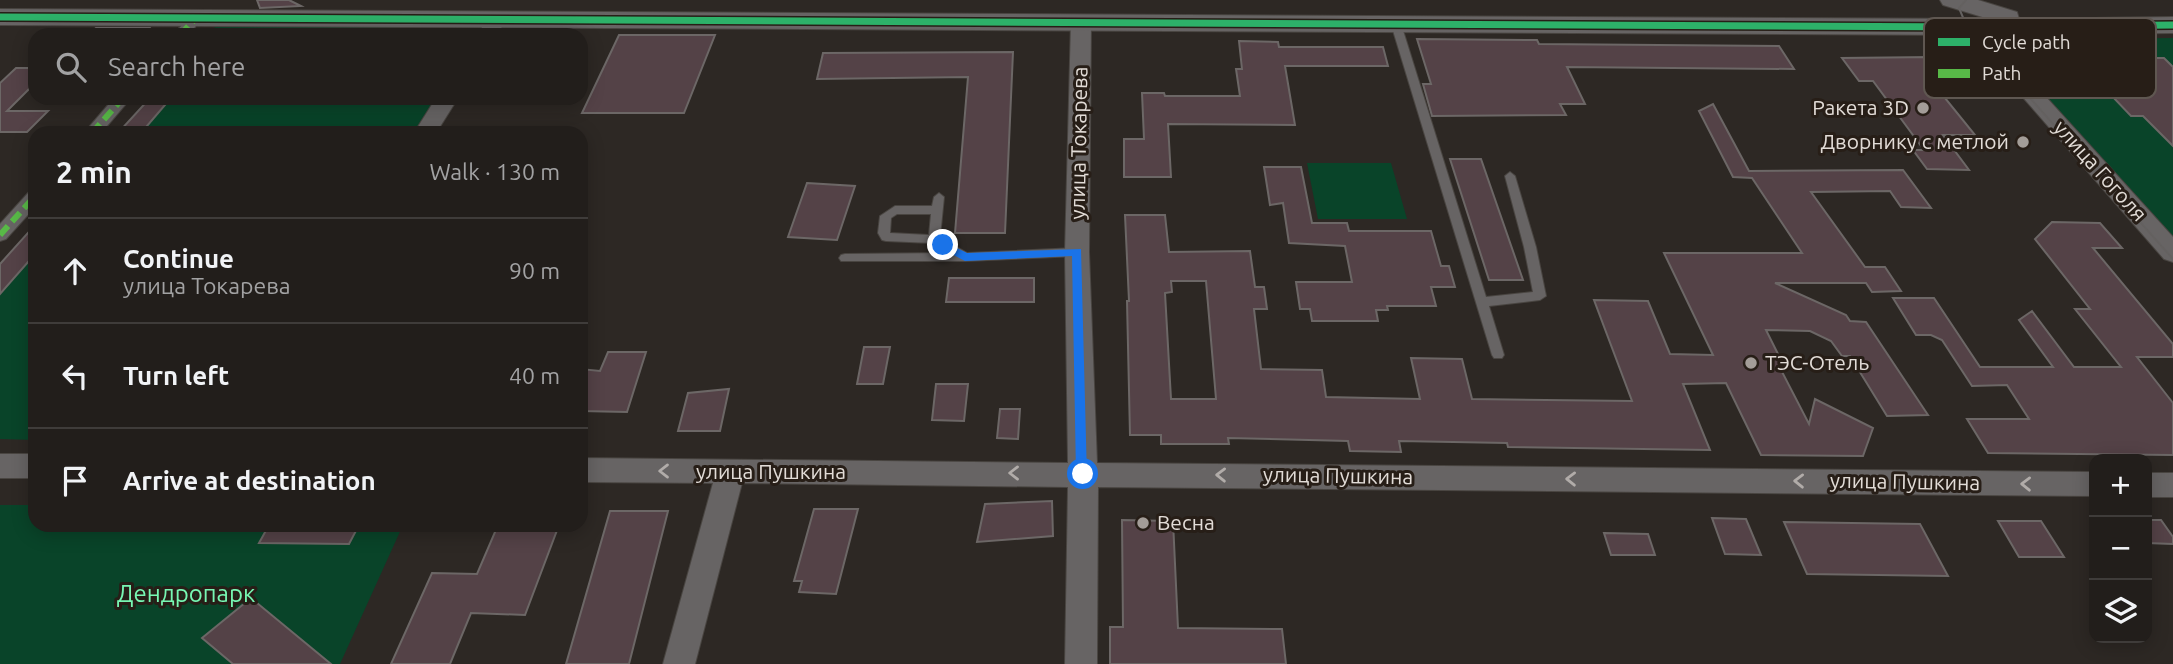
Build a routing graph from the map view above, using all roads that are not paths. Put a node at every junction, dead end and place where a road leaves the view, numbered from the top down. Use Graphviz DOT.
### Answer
graph roads {
  1 [pos="1944,0"];
  2 [pos="1952,0"];
  3 [pos="1082,11"];
  4 [pos="0,17"];
  5 [pos="201,18"];
  6 [pos="1963,18"];
  7 [pos="2011,18"];
  8 [pos="1396,24"];
  9 [pos="491,27"];
  10 [pos="1924,27"];
  11 [pos="2035,98"];
  12 [pos="118,105"];
  13 [pos="443,105"];
  14 [pos="98,126"];
  15 [pos="429,126"];
  16 [pos="1510,176"];
  17 [pos="28,204"];
  18 [pos="938,204"];
  19 [pos="0,235"];
  20 [pos="934,239"];
  21 [pos="1077,252"];
  22 [pos="2173,253"];
  23 [pos="965,257"];
  24 [pos="845,258"];
  25 [pos="1482,302"];
  26 [pos="1498,355"];
  27 [pos="0,466"];
  28 [pos="28,466"];
  29 [pos="588,470"];
  30 [pos="731,471"];
  31 [pos="1083,474"];
  32 [pos="2089,484"];
  33 [pos="2152,485"];
  34 [pos="2173,485"];
  35 [pos="679,664"];
  36 [pos="1081,664"];
  1 -- 6 [label="street"];
  2 -- 7 [label="street"];
  3 -- 8 [label="street"];
  3 -- 9 [label="street"];
  3 -- 21 [label="street, улица Токарева"];
  4 -- 5 [label="street"];
  5 -- 9 [label="street"];
  8 -- 10 [label="street"];
  8 -- 25 [label="lane"];
  11 -- 22 [label="street, улица Гоголя"];
  12 -- 14 [label="street"];
  13 -- 15 [label="street"];
  16 -- 25 [label="lane"];
  17 -- 19 [label="street"];
  18 -- 20 [label="lane"];
  18 -- 20 [label="lane"];
  20 -- 23 [label="lane"];
  21 -- 23 [label="lane"];
  21 -- 31 [label="street, улица Токарева"];
  23 -- 24 [label="lane"];
  25 -- 26 [label="lane"];
  27 -- 28 [label="street"];
  30 -- 29 [label="street, улица Пушкина, one-way"];
  31 -- 30 [label="street, улица Пушкина, one-way"];
  30 -- 35 [label="street"];
  32 -- 31 [label="street, улица Пушкина, one-way"];
  31 -- 36 [label="street, улица Токарева"];
  33 -- 34 [label="street"];
}
